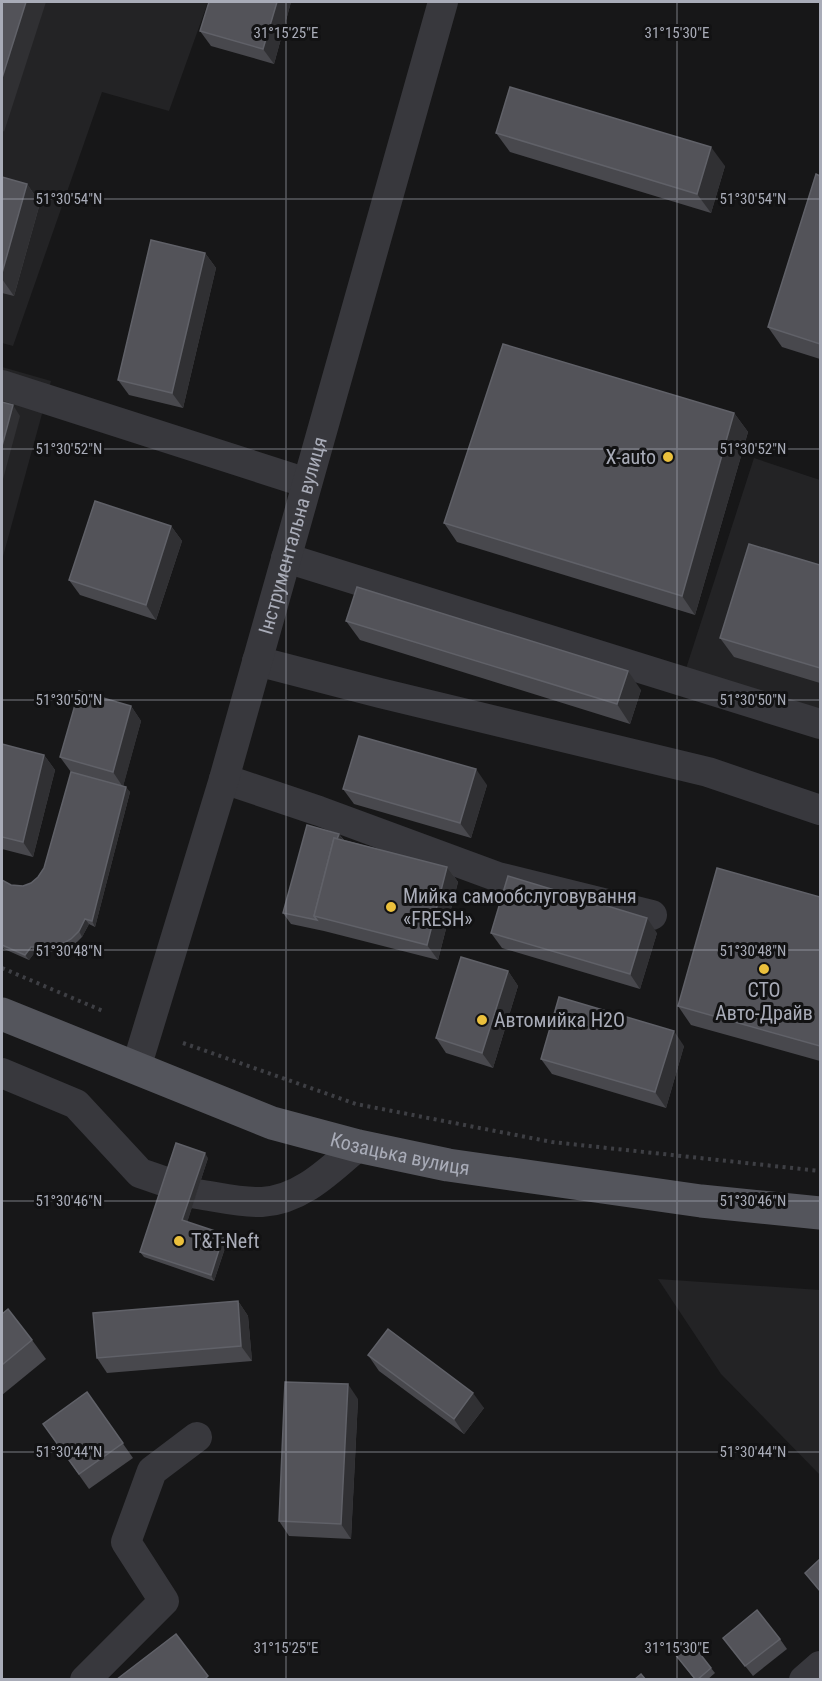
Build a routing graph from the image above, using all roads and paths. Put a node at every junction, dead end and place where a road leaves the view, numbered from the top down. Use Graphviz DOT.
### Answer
graph roads {
  1 [pos="443,2"];
  2 [pos="2,385"];
  3 [pos="307,483"];
  4 [pos="286,558"];
  5 [pos="257,661"];
  6 [pos="820,724"];
  7 [pos="224,779"];
  8 [pos="820,810"];
  9 [pos="652,915"];
  10 [pos="2,968"];
  11 [pos="103,1011"];
  12 [pos="2,1014"];
  13 [pos="183,1043"];
  14 [pos="136,1068"];
  15 [pos="2,1073"];
  16 [pos="358,1146"];
  17 [pos="820,1171"];
  18 [pos="168,1183"];
  19 [pos="197,1194"];
  20 [pos="820,1213"];
  21 [pos="197,1437"];
  22 [pos="820,1666"];
  23 [pos="84,1680"];
  24 [pos="804,1680"];
  1 -- 3 [label="street, Інструментальна вулиця"];
  2 -- 3 [label="street"];
  3 -- 4 [label="street, Інструментальна вулиця"];
  4 -- 5 [label="street, Інструментальна вулиця"];
  4 -- 6 [label="street"];
  5 -- 7 [label="street, Інструментальна вулиця"];
  5 -- 8 [label="street"];
  7 -- 9 [label="street"];
  7 -- 14 [label="street, Інструментальна вулиця"];
  10 -- 11 [label="path"];
  12 -- 14 [label="main road, Козацька вулиця"];
  13 -- 17 [label="path"];
  14 -- 16 [label="main road, Козацька вулиця"];
  15 -- 18 [label="street"];
  16 -- 19 [label="street"];
  16 -- 20 [label="main road, Козацька вулиця"];
  21 -- 23 [label="street"];
  22 -- 24 [label="street"];
}
